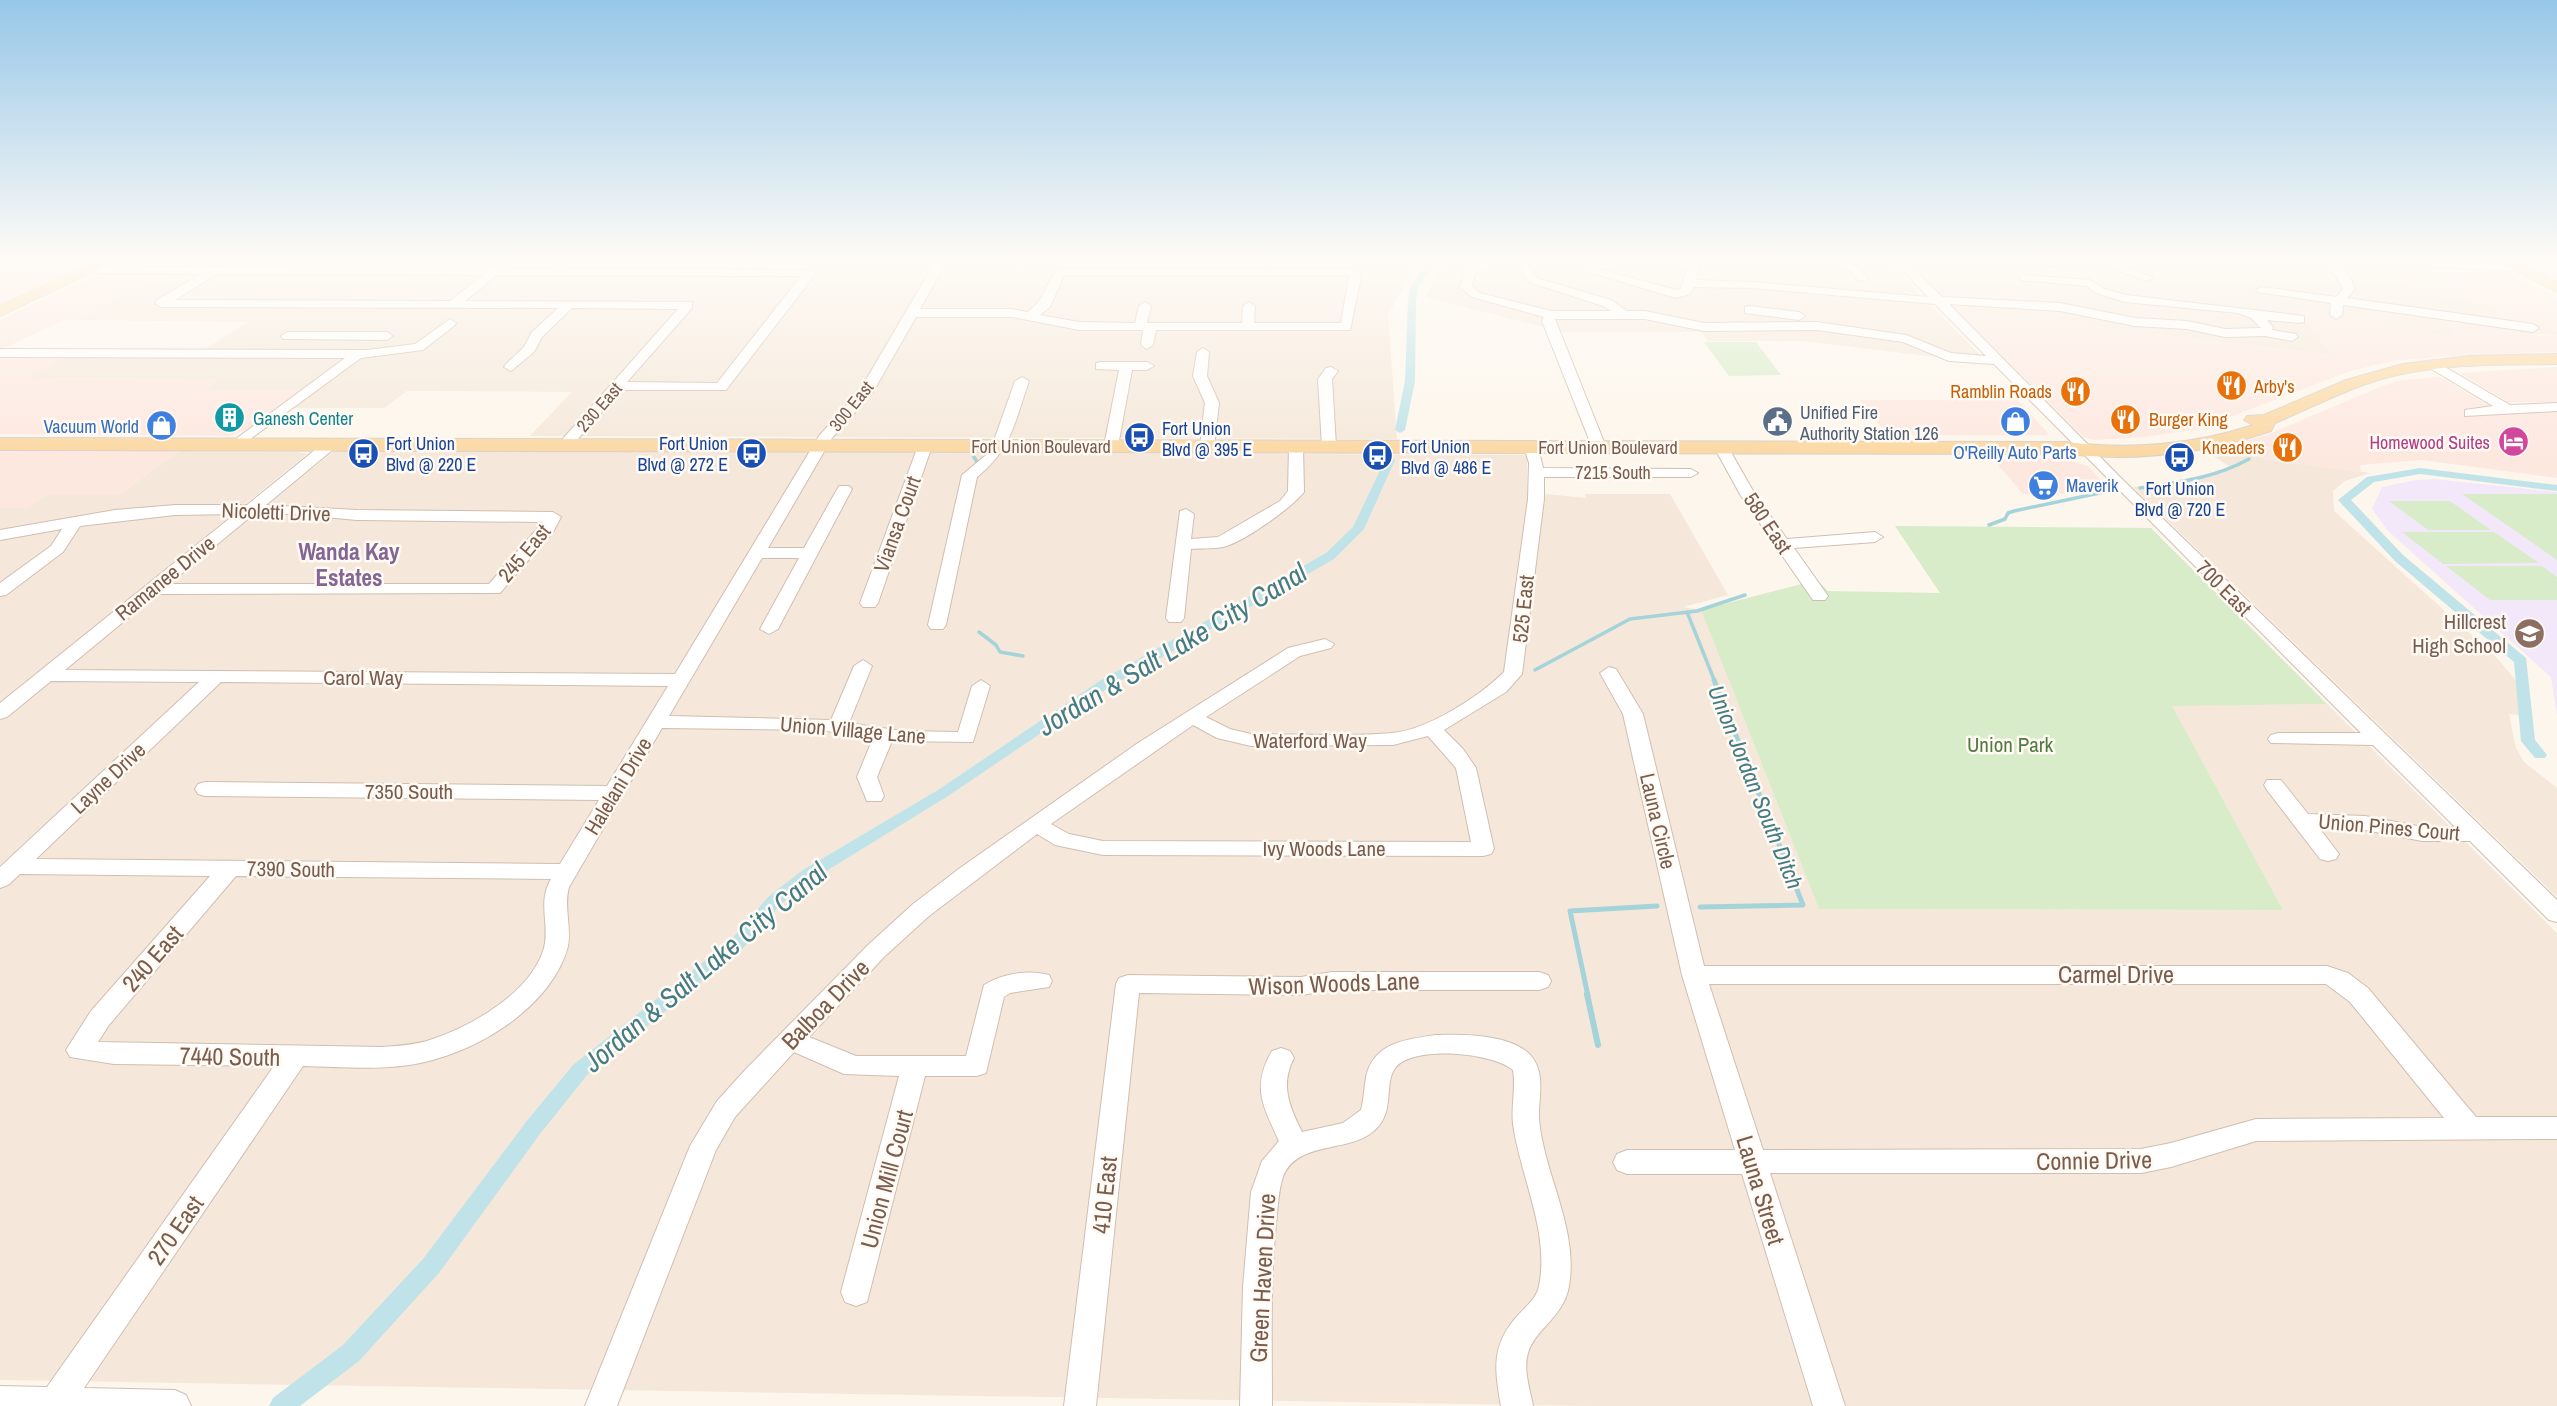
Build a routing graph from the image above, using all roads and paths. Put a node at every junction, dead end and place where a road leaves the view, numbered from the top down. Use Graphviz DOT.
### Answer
graph roads {
  1 [pos="450,323"];
  2 [pos="549,323"];
  3 [pos="673,323"];
  4 [pos="771,323"];
  5 [pos="906,323"];
  6 [pos="1054,323"];
  7 [pos="1145,323"];
  8 [pos="1248,323"];
  9 [pos="1347,323"];
  10 [pos="1549,323"];
  11 [pos="1682,323"];
  12 [pos="1812,323"];
  13 [pos="1960,323"];
  14 [pos="2159,323"];
  15 [pos="2262,323"];
  16 [pos="2482,323"];
  17 [pos="1059,324"];
  18 [pos="1907,325"];
  19 [pos="1817,326"];
  20 [pos="1145,327"];
  21 [pos="1248,327"];
  22 [pos="2533,328"];
  23 [pos="1048,332"];
  24 [pos="2265,332"];
  25 [pos="287,336"];
  26 [pos="338,336"];
  27 [pos="387,336"];
  28 [pos="2292,337"];
  29 [pos="1906,339"];
  30 [pos="1147,345"];
  31 [pos="419,347"];
  32 [pos="1203,352"];
  33 [pos="0,353"];
  34 [pos="313,354"];
  35 [pos="357,355"];
  36 [pos="406,358"];
  37 [pos="2557,359"];
  38 [pos="1998,361"];
  39 [pos="2433,364"];
  40 [pos="1101,366"];
  41 [pos="1126,366"];
  42 [pos="1147,366"];
  43 [pos="511,367"];
  44 [pos="1331,371"];
  45 [pos="1023,381"];
  46 [pos="618,386"];
  47 [pos="2557,407"];
  48 [pos="2507,409"];
  49 [pos="2470,413"];
  50 [pos="0,444"];
  51 [pos="238,444"];
  52 [pos="331,444"];
  53 [pos="565,445"];
  54 [pos="821,446"];
  55 [pos="925,446"];
  56 [pos="999,446"];
  57 [pos="1111,446"];
  58 [pos="1207,446"];
  59 [pos="1296,446"];
  60 [pos="1329,446"];
  61 [pos="1531,447"];
  62 [pos="1599,447"];
  63 [pos="1721,447"];
  64 [pos="2083,448"];
  65 [pos="1536,472"];
  66 [pos="1691,473"];
  67 [pos="844,489"];
  68 [pos="252,510"];
  69 [pos="1186,514"];
  70 [pos="553,517"];
  71 [pos="75,522"];
  72 [pos="0,535"];
  73 [pos="1875,537"];
  74 [pos="1183,544"];
  75 [pos="1782,544"];
  76 [pos="758,553"];
  77 [pos="809,553"];
  78 [pos="151,589"];
  79 [pos="0,591"];
  80 [pos="1819,596"];
  81 [pos="869,603"];
  82 [pos="1175,618"];
  83 [pos="937,625"];
  84 [pos="769,629"];
  85 [pos="1325,645"];
  86 [pos="863,666"];
  87 [pos="1609,673"];
  88 [pos="45,676"];
  89 [pos="216,676"];
  90 [pos="682,680"];
  91 [pos="981,686"];
  92 [pos="0,713"];
  93 [pos="1192,717"];
  94 [pos="656,722"];
  95 [pos="838,726"];
  96 [pos="1432,729"];
  97 [pos="884,734"];
  98 [pos="2278,739"];
  99 [pos="2378,739"];
  100 [pos="2274,785"];
  101 [pos="205,789"];
  102 [pos="614,793"];
  103 [pos="874,796"];
  104 [pos="2304,821"];
  105 [pos="1037,825"];
  106 [pos="2475,834"];
  107 [pos="2328,854"];
  108 [pos="229,869"];
  109 [pos="567,872"];
  110 [pos="7,873"];
  111 [pos="2557,914"];
  112 [pos="1694,975"];
  113 [pos="1040,981"];
  114 [pos="1539,981"];
  115 [pos="1128,984"];
  116 [pos="791,1040"];
  117 [pos="79,1050"];
  118 [pos="295,1057"];
  119 [pos="382,1057"];
  120 [pos="1281,1058"];
  121 [pos="915,1066"];
  122 [pos="2469,1128"];
  123 [pos="2557,1128"];
  124 [pos="1294,1145"];
  125 [pos="1627,1162"];
  126 [pos="1752,1162"];
  127 [pos="856,1292"];
  128 [pos="0,1402"];
  129 [pos="55,1403"];
  130 [pos="175,1406"];
  131 [pos="601,1406"];
  132 [pos="1080,1406"];
  133 [pos="1256,1406"];
  134 [pos="1517,1406"];
  135 [pos="1829,1406"];
  1 -- 31 [label="street"];
  2 -- 43 [label="street"];
  3 -- 46 [label="street, 230 East"];
  4 -- 46 [label="street"];
  5 -- 54 [label="street, 300 East"];
  6 -- 17 [label="street"];
  7 -- 20 [label="street"];
  8 -- 21 [label="street"];
  9 -- 21 [label="street"];
  10 -- 62 [label="street"];
  11 -- 19 [label="street"];
  12 -- 19 [label="street"];
  13 -- 38 [label="street, 700 East"];
  14 -- 24 [label="street"];
  15 -- 24 [label="street"];
  16 -- 22 [label="street"];
  17 -- 20 [label="street"];
  17 -- 23 [label="street"];
  18 -- 29 [label="street"];
  19 -- 29 [label="street"];
  20 -- 21 [label="street"];
  20 -- 30 [label="street"];
  24 -- 28 [label="street"];
  25 -- 26 [label="street"];
  26 -- 27 [label="street"];
  26 -- 34 [label="street"];
  29 -- 38 [label="street"];
  31 -- 35 [label="street"];
  31 -- 36 [label="street"];
  32 -- 58 [label="street"];
  33 -- 34 [label="street"];
  34 -- 35 [label="street"];
  35 -- 51 [label="street"];
  37 -- 39 [label="main road, Fort Union Boulevard"];
  38 -- 64 [label="street, 700 East"];
  39 -- 48 [label="street"];
  39 -- 64 [label="main road, Fort Union Boulevard"];
  40 -- 41 [label="street"];
  41 -- 42 [label="street"];
  41 -- 57 [label="street"];
  44 -- 60 [label="street"];
  45 -- 56 [label="street"];
  46 -- 53 [label="street, 230 East"];
  47 -- 48 [label="street"];
  48 -- 49 [label="street"];
  50 -- 51 [label="main road, Fort Union Boulevard"];
  51 -- 52 [label="main road, Fort Union Boulevard"];
  52 -- 53 [label="main road, Fort Union Boulevard"];
  52 -- 68 [label="street, Ramanee Drive"];
  53 -- 54 [label="main road, Fort Union Boulevard"];
  54 -- 55 [label="main road, Fort Union Boulevard"];
  54 -- 76 [label="street, Halelani Drive"];
  55 -- 56 [label="main road, Fort Union Boulevard"];
  55 -- 81 [label="street, Viansa Court"];
  56 -- 57 [label="main road, Fort Union Boulevard"];
  56 -- 83 [label="street"];
  57 -- 58 [label="main road, Fort Union Boulevard"];
  58 -- 59 [label="main road, Fort Union Boulevard"];
  59 -- 60 [label="main road, Fort Union Boulevard"];
  59 -- 74 [label="street"];
  60 -- 61 [label="main road, Fort Union Boulevard"];
  61 -- 62 [label="main road, Fort Union Boulevard"];
  61 -- 65 [label="street, 525 East"];
  62 -- 63 [label="main road, Fort Union Boulevard"];
  63 -- 64 [label="main road, Fort Union Boulevard"];
  63 -- 75 [label="street, 580 East"];
  64 -- 99 [label="street, 700 East"];
  65 -- 66 [label="street, 7215 South"];
  65 -- 96 [label="street, 525 East"];
  67 -- 77 [label="street"];
  68 -- 70 [label="street, Nicoletti Drive"];
  68 -- 71 [label="street, Nicoletti Drive"];
  68 -- 78 [label="street, Ramanee Drive"];
  69 -- 74 [label="street"];
  70 -- 78 [label="street, 245 East"];
  71 -- 72 [label="street, Nicoletti Drive"];
  71 -- 79 [label="street"];
  73 -- 75 [label="street"];
  74 -- 82 [label="street"];
  75 -- 80 [label="street, 580 East"];
  76 -- 77 [label="street"];
  76 -- 90 [label="street, Halelani Drive"];
  77 -- 84 [label="street"];
  78 -- 88 [label="street, Ramanee Drive"];
  85 -- 93 [label="street, Balboa Drive"];
  86 -- 95 [label="street"];
  87 -- 112 [label="street, Launa Circle"];
  88 -- 89 [label="street, Carol Way"];
  88 -- 92 [label="street, Ramanee Drive"];
  89 -- 90 [label="street, Carol Way"];
  89 -- 110 [label="street, Layne Drive"];
  90 -- 94 [label="street, Halelani Drive"];
  91 -- 97 [label="street, Union Village Lane"];
  93 -- 96 [label="street, Waterford Way"];
  93 -- 105 [label="street, Balboa Drive"];
  94 -- 95 [label="street, Union Village Lane"];
  94 -- 102 [label="street, Halelani Drive"];
  95 -- 97 [label="street, Union Village Lane"];
  96 -- 105 [label="street, Ivy Woods Lane"];
  97 -- 103 [label="street"];
  98 -- 99 [label="street"];
  99 -- 106 [label="street, 700 East"];
  100 -- 104 [label="street, Union Pines Court"];
  101 -- 102 [label="street, 7350 South"];
  102 -- 109 [label="street, Halelani Drive"];
  104 -- 106 [label="street, Union Pines Court"];
  104 -- 107 [label="street, Union Pines Court"];
  105 -- 116 [label="street, Balboa Drive"];
  106 -- 111 [label="street, 700 East"];
  108 -- 109 [label="street, 7390 South"];
  108 -- 110 [label="street, 7390 South"];
  108 -- 117 [label="street, 240 East"];
  109 -- 119 [label="street, Halelani Drive"];
  112 -- 122 [label="street, Carmel Drive"];
  112 -- 126 [label="street, Launa Street"];
  113 -- 121 [label="street"];
  114 -- 115 [label="street, Wison Woods Lane"];
  115 -- 132 [label="street, 410 East"];
  116 -- 121 [label="street"];
  116 -- 131 [label="street, Balboa Drive"];
  117 -- 118 [label="street, 7440 South"];
  118 -- 119 [label="street, 7440 South"];
  118 -- 129 [label="street, 270 East"];
  120 -- 124 [label="street"];
  121 -- 127 [label="street, Union Mill Court"];
  122 -- 123 [label="street, Connie Drive"];
  122 -- 126 [label="street, Connie Drive"];
  124 -- 133 [label="street, Green Haven Drive"];
  124 -- 134 [label="street"];
  125 -- 126 [label="street, Connie Drive"];
  126 -- 135 [label="street, Launa Street"];
  128 -- 129 [label="street"];
  129 -- 130 [label="street"];
}
